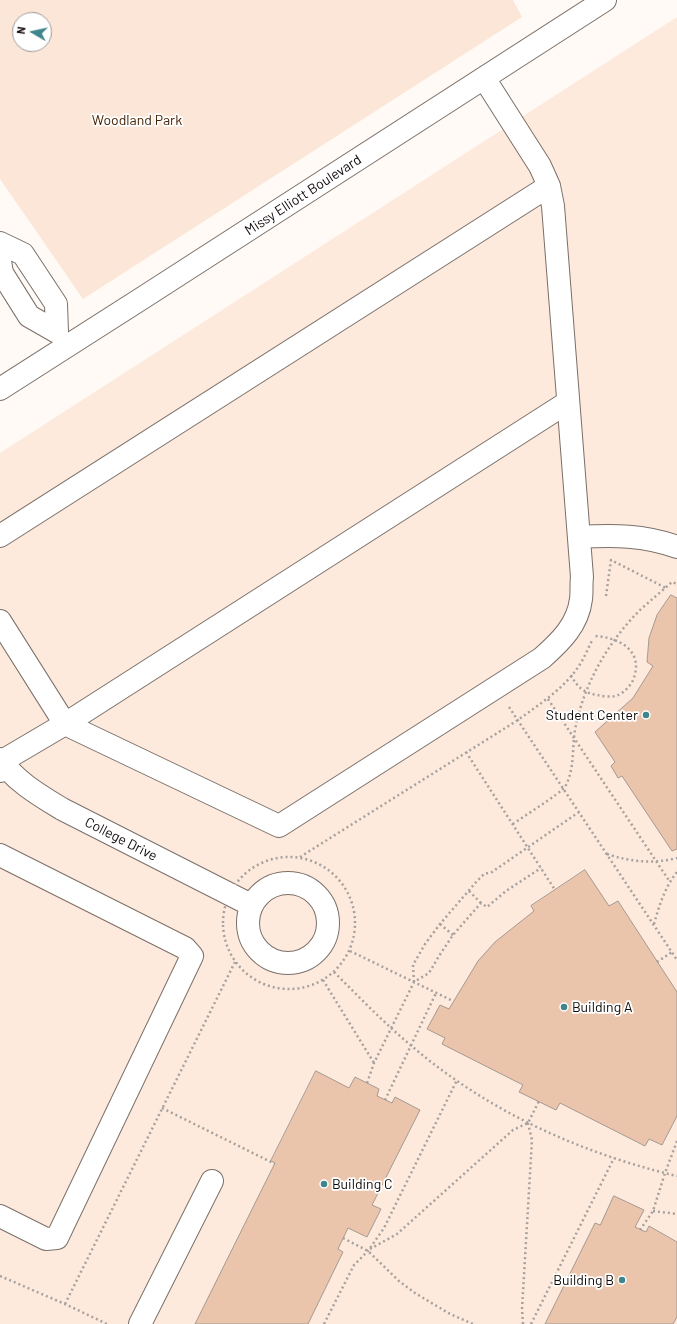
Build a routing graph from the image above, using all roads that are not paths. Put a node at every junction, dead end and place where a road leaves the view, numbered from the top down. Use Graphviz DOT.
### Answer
graph roads {
  1 [pos="605,0"];
  2 [pos="484,78"];
  3 [pos="549,186"];
  4 [pos="0,243"];
  5 [pos="0,261"];
  6 [pos="61,340"];
  7 [pos="0,388"];
  8 [pos="568,402"];
  9 [pos="0,536"];
  10 [pos="579,537"];
  11 [pos="677,547"];
  12 [pos="0,621"];
  13 [pos="65,724"];
  14 [pos="1,765"];
  15 [pos="0,855"];
  16 [pos="252,905"];
  17 [pos="212,1181"];
  18 [pos="0,1216"];
  19 [pos="140,1324"];
  1 -- 2 [label="street, Missy Elliott Boulevard"];
  2 -- 3 [label="street"];
  2 -- 6 [label="street, Missy Elliott Boulevard"];
  3 -- 8 [label="street"];
  3 -- 9 [label="street"];
  4 -- 6 [label="street"];
  5 -- 6 [label="street"];
  6 -- 7 [label="street, Missy Elliott Boulevard"];
  8 -- 10 [label="street"];
  8 -- 13 [label="street"];
  10 -- 11 [label="street"];
  10 -- 13 [label="street"];
  12 -- 13 [label="street"];
  13 -- 14 [label="street"];
  14 -- 16 [label="street, College Drive"];
  15 -- 18 [label="street"];
  17 -- 19 [label="street"];
}
